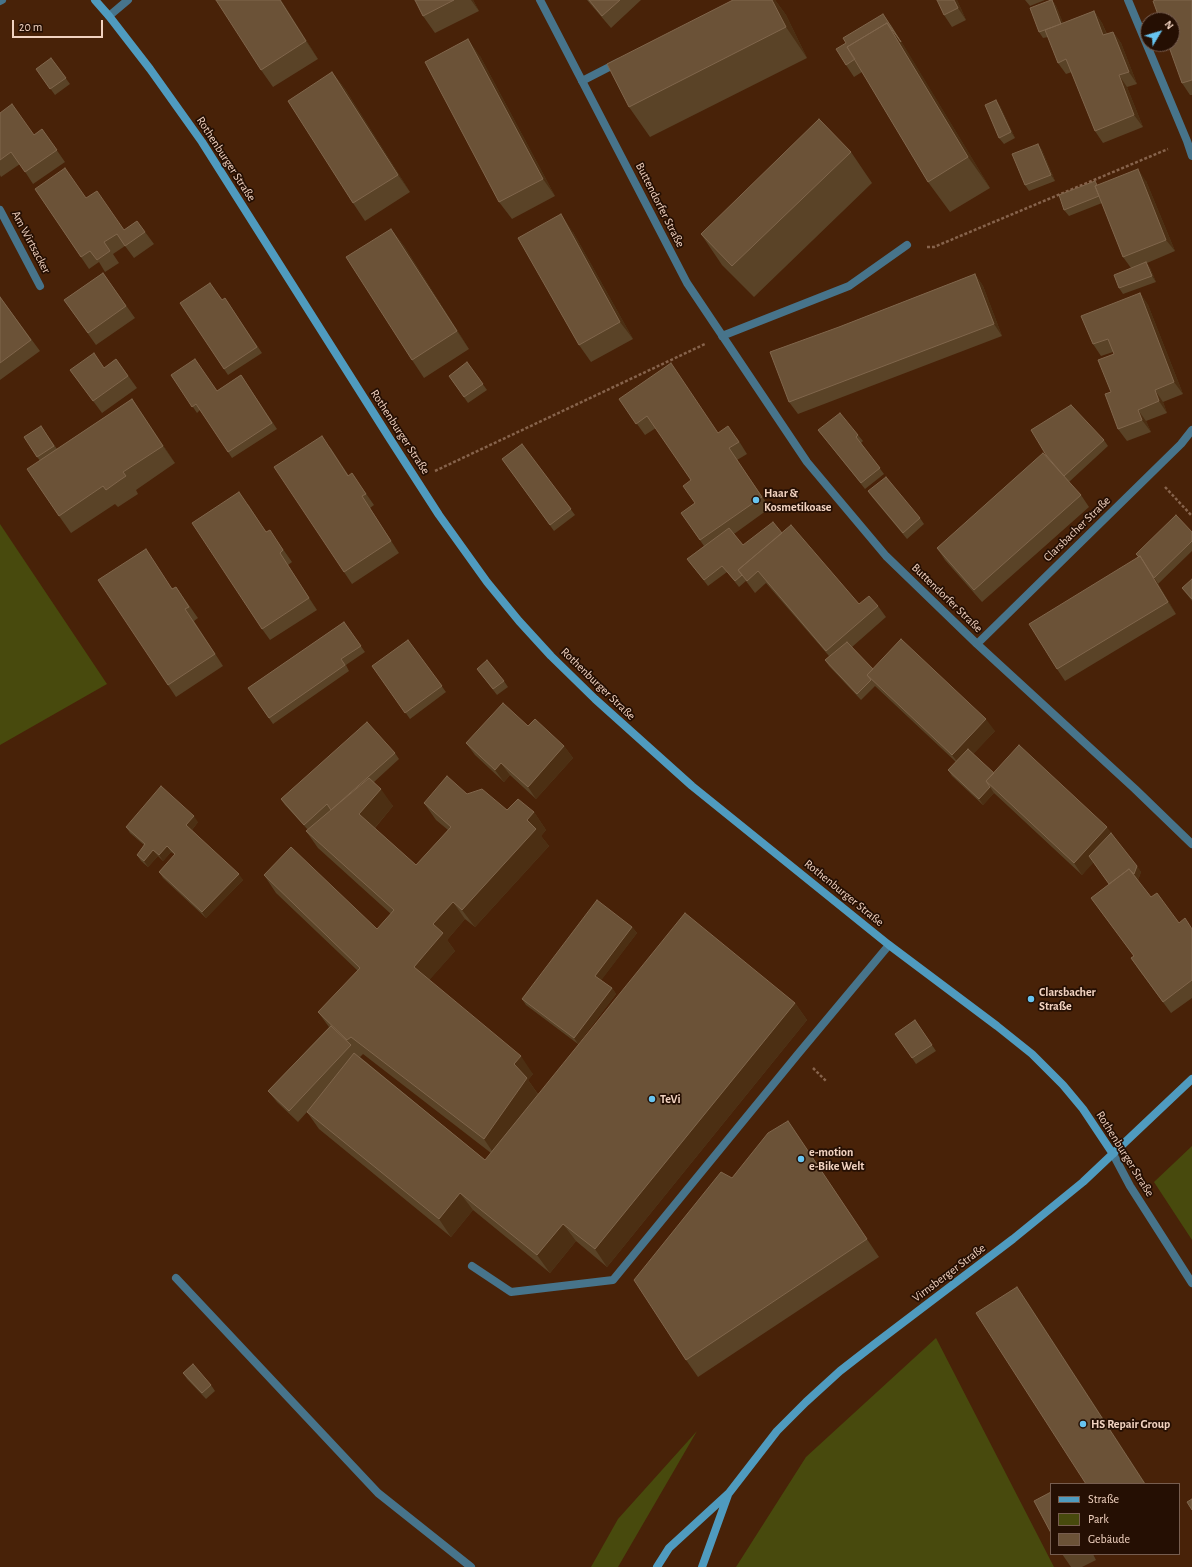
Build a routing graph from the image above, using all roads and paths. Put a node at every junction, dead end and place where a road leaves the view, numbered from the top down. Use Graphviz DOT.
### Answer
graph roads {
  1 [pos="95,0"];
  2 [pos="128,0"];
  3 [pos="540,0"];
  4 [pos="1128,0"];
  5 [pos="109,16"];
  6 [pos="624,59"];
  7 [pos="582,82"];
  8 [pos="1190,140"];
  9 [pos="1192,156"];
  10 [pos="0,210"];
  11 [pos="907,245"];
  12 [pos="40,286"];
  13 [pos="722,336"];
  14 [pos="1192,430"];
  15 [pos="1152,472"];
  16 [pos="416,480"];
  17 [pos="1192,516"];
  18 [pos="977,644"];
  19 [pos="1192,844"];
  20 [pos="889,945"];
  21 [pos="1192,1079"];
  22 [pos="1113,1154"];
  23 [pos="472,1266"];
  24 [pos="176,1278"];
  25 [pos="1192,1284"];
  26 [pos="729,1493"];
  27 [pos="471,1567"];
  28 [pos="657,1567"];
  29 [pos="702,1567"];
  1 -- 5 [label="main road, Rothenburger Straße"];
  2 -- 5 [label="street"];
  3 -- 7 [label="street, Buttendorfer Straße"];
  4 -- 8 [label="street"];
  5 -- 16 [label="main road, Rothenburger Straße"];
  6 -- 7 [label="street"];
  7 -- 13 [label="street, Buttendorfer Straße"];
  8 -- 9 [label="street"];
  8 -- 11 [label="path"];
  10 -- 12 [label="street, Am Wirtsacker"];
  11 -- 13 [label="street"];
  13 -- 16 [label="path"];
  13 -- 18 [label="street, Buttendorfer Straße"];
  14 -- 15 [label="street, Clarsbacher Straße"];
  15 -- 17 [label="path"];
  15 -- 18 [label="street, Clarsbacher Straße"];
  16 -- 20 [label="main road, Rothenburger Straße"];
  18 -- 19 [label="street, Buttendorfer Straße"];
  20 -- 22 [label="main road, Rothenburger Straße"];
  20 -- 23 [label="street"];
  21 -- 22 [label="main road, Virnsberger Straße"];
  22 -- 25 [label="street, Rothenburger Straße"];
  22 -- 26 [label="main road, Virnsberger Straße"];
  24 -- 27 [label="street"];
  26 -- 28 [label="main road, Virnsberger Straße"];
  26 -- 29 [label="main road, Virnsberger Straße"];
}
